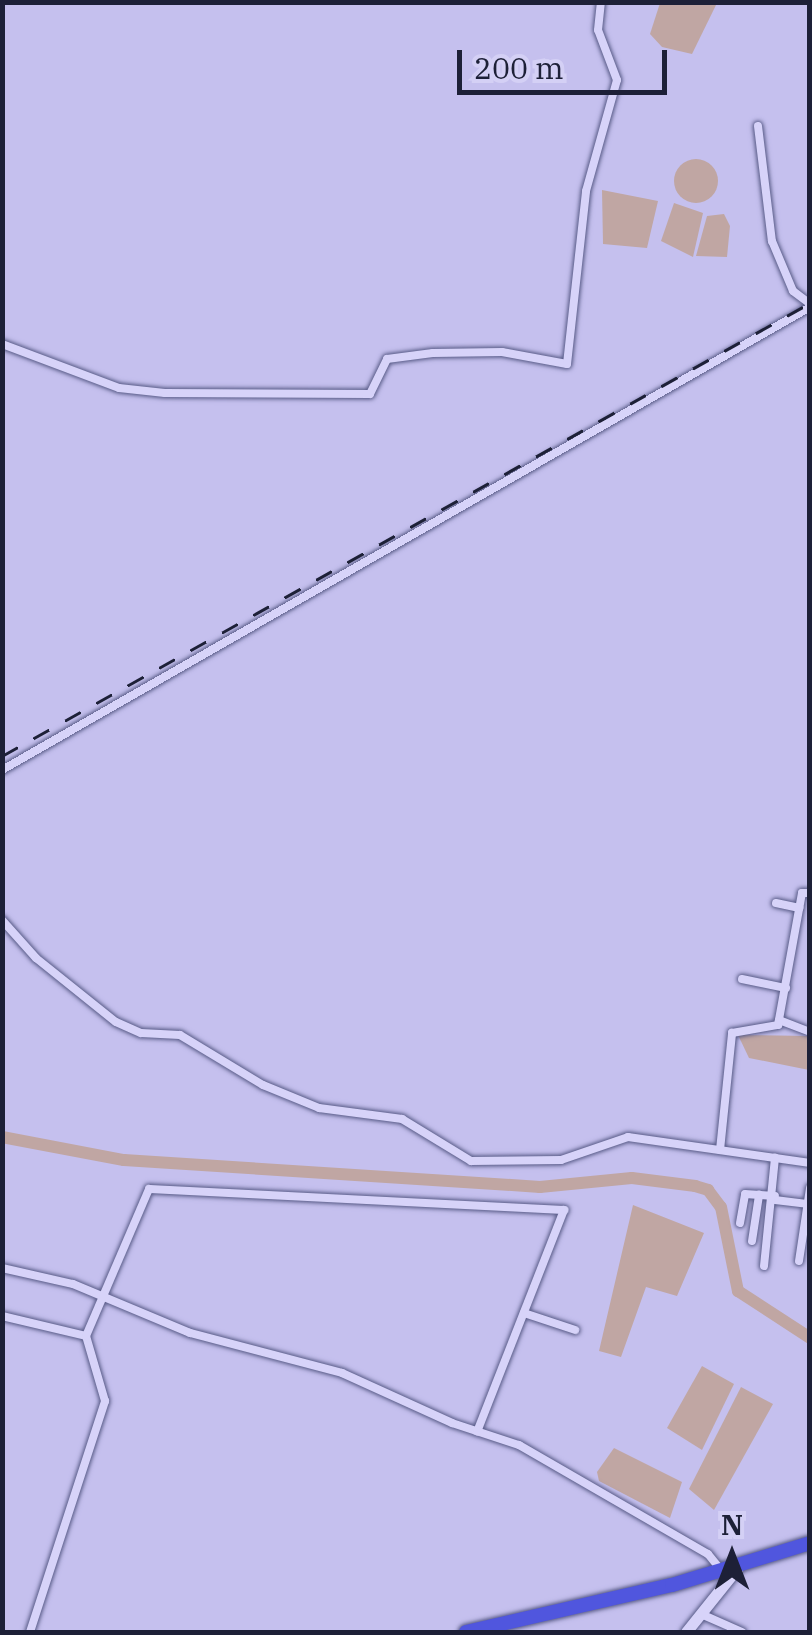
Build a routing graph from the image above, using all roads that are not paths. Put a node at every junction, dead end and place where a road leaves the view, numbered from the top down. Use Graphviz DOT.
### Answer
graph roads {
  1 [pos="601,2"];
  2 [pos="758,126"];
  3 [pos="810,306"];
  4 [pos="2,344"];
  5 [pos="2,770"];
  6 [pos="798,880"];
  7 [pos="806,893"];
  8 [pos="776,903"];
  9 [pos="799,908"];
  10 [pos="2,920"];
  11 [pos="742,979"];
  12 [pos="786,988"];
  13 [pos="779,1020"];
  14 [pos="808,1031"];
  15 [pos="720,1150"];
  16 [pos="776,1158"];
  17 [pos="810,1163"];
  18 [pos="810,1188"];
  19 [pos="758,1195"];
  20 [pos="775,1198"];
  21 [pos="806,1204"];
  22 [pos="740,1223"];
  23 [pos="752,1241"];
  24 [pos="799,1261"];
  25 [pos="764,1266"];
  26 [pos="2,1268"];
  27 [pos="101,1295"];
  28 [pos="524,1314"];
  29 [pos="2,1316"];
  30 [pos="574,1330"];
  31 [pos="86,1336"];
  32 [pos="477,1432"];
  33 [pos="810,1544"];
  34 [pos="730,1569"];
  35 [pos="700,1614"];
  36 [pos="30,1632"];
  37 [pos="466,1632"];
  38 [pos="686,1632"];
  39 [pos="742,1632"];
  1 -- 4 [label="street"];
  2 -- 3 [label="street"];
  3 -- 5 [label="street"];
  6 -- 7 [label="street"];
  7 -- 9 [label="street"];
  8 -- 9 [label="street"];
  9 -- 12 [label="street"];
  10 -- 15 [label="street"];
  11 -- 12 [label="street"];
  12 -- 13 [label="street"];
  13 -- 14 [label="street"];
  13 -- 15 [label="street"];
  15 -- 16 [label="street"];
  16 -- 17 [label="street"];
  16 -- 20 [label="street"];
  18 -- 21 [label="street"];
  19 -- 20 [label="street"];
  19 -- 22 [label="street"];
  19 -- 23 [label="street"];
  20 -- 21 [label="street"];
  20 -- 25 [label="street"];
  21 -- 24 [label="street"];
  26 -- 27 [label="street"];
  27 -- 28 [label="street"];
  27 -- 31 [label="street"];
  27 -- 32 [label="street"];
  28 -- 30 [label="street"];
  28 -- 32 [label="street"];
  29 -- 31 [label="street"];
  31 -- 36 [label="street"];
  32 -- 34 [label="street"];
  33 -- 34 [label="highway"];
  34 -- 35 [label="main road"];
  34 -- 37 [label="highway"];
  35 -- 38 [label="main road"];
  35 -- 39 [label="street"];
}
